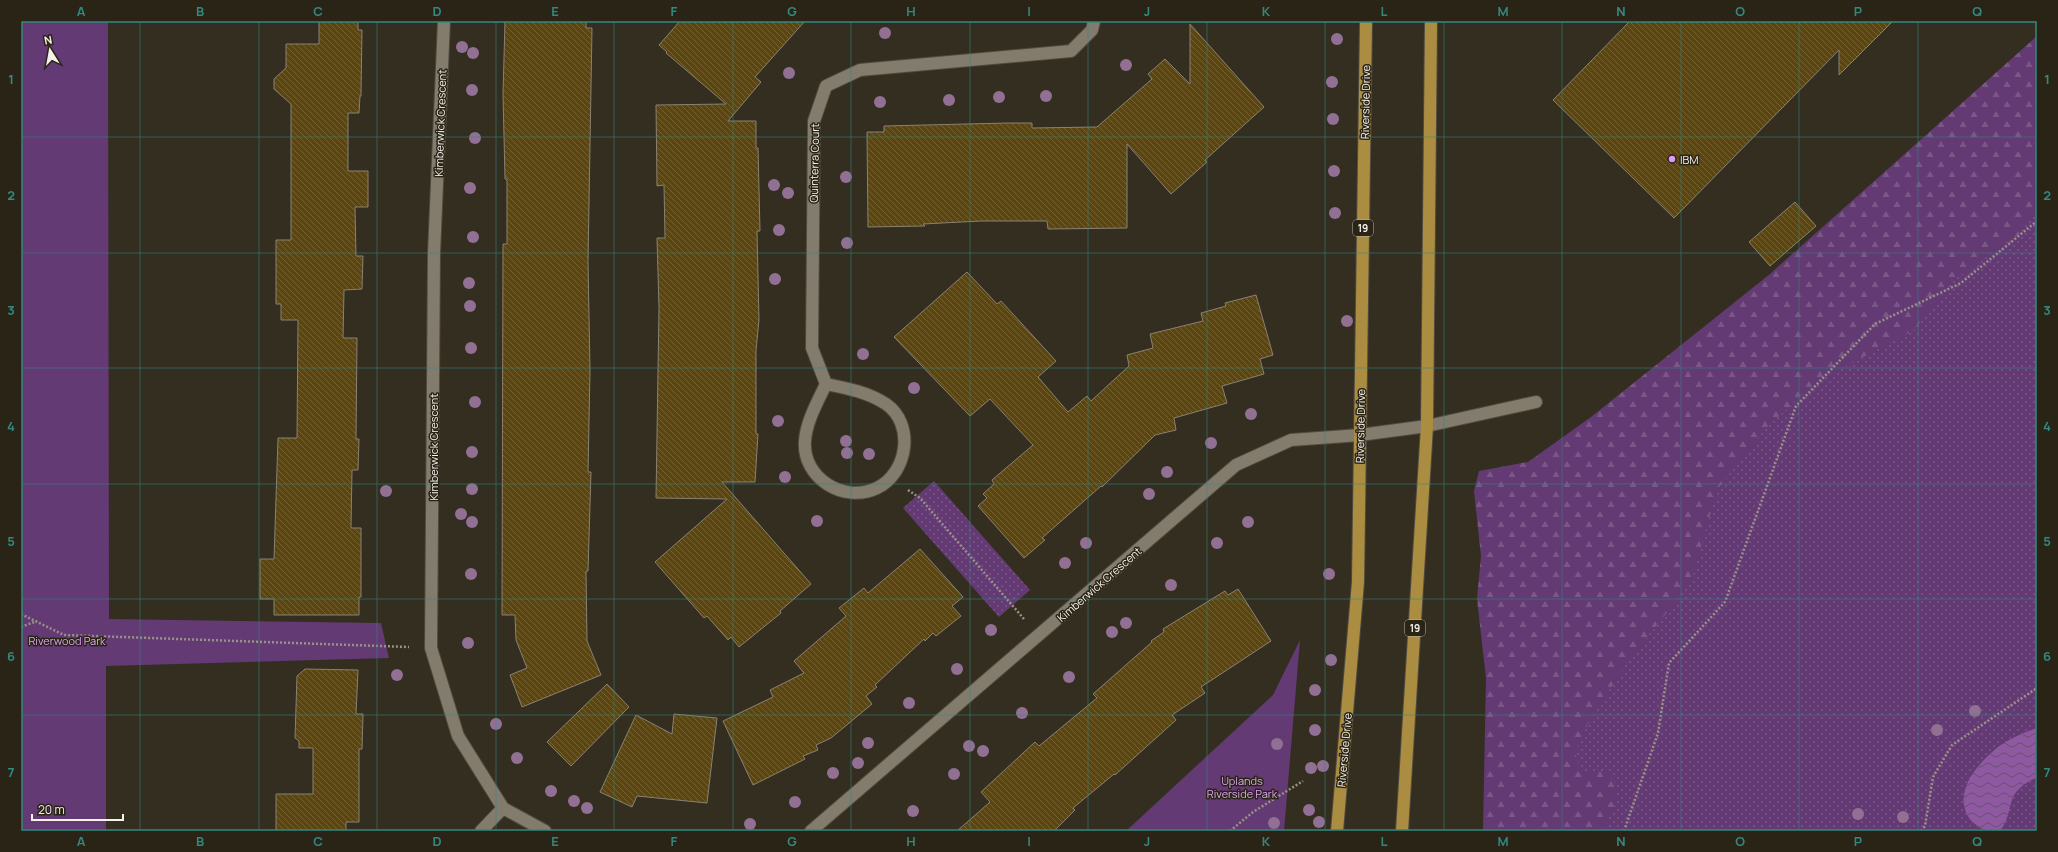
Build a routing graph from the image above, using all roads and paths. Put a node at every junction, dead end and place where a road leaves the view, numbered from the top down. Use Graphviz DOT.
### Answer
graph roads {
  1 [pos="444,21"];
  2 [pos="1094,21"];
  3 [pos="1366,21"];
  4 [pos="1431,21"];
  5 [pos="2037,221"];
  6 [pos="826,384"];
  7 [pos="1536,402"];
  8 [pos="1428,426"];
  9 [pos="1360,435"];
  10 [pos="891,478"];
  11 [pos="21,614"];
  12 [pos="37,621"];
  13 [pos="21,627"];
  14 [pos="1038,636"];
  15 [pos="431,648"];
  16 [pos="2037,688"];
  17 [pos="1304,781"];
  18 [pos="503,808"];
  19 [pos="481,831"];
  20 [pos="545,831"];
  21 [pos="811,831"];
  22 [pos="1230,831"];
  23 [pos="1337,831"];
  24 [pos="1402,831"];
  25 [pos="1624,831"];
  26 [pos="1921,831"];
  1 -- 15 [label="street, Kimberwick Crescent"];
  2 -- 6 [label="street, Quinterra Court"];
  3 -- 9 [label="main road, Riverside Drive / 19"];
  4 -- 8 [label="main road, 19"];
  5 -- 25 [label="path"];
  6 -- 10 [label="street"];
  6 -- 10 [label="street"];
  7 -- 8 [label="street, Kimberwick Crescent"];
  8 -- 9 [label="street, Kimberwick Crescent"];
  8 -- 24 [label="main road, 19"];
  9 -- 14 [label="street, Kimberwick Crescent"];
  9 -- 23 [label="main road, Riverside Drive / 19"];
  10 -- 14 [label="path"];
  11 -- 12 [label="path"];
  12 -- 13 [label="path"];
  12 -- 15 [label="path"];
  14 -- 21 [label="street, Kimberwick Crescent"];
  15 -- 18 [label="street, Kimberwick Crescent"];
  16 -- 26 [label="path"];
  17 -- 22 [label="path"];
  18 -- 19 [label="street"];
  18 -- 20 [label="street, Kimberwick Crescent"];
}
